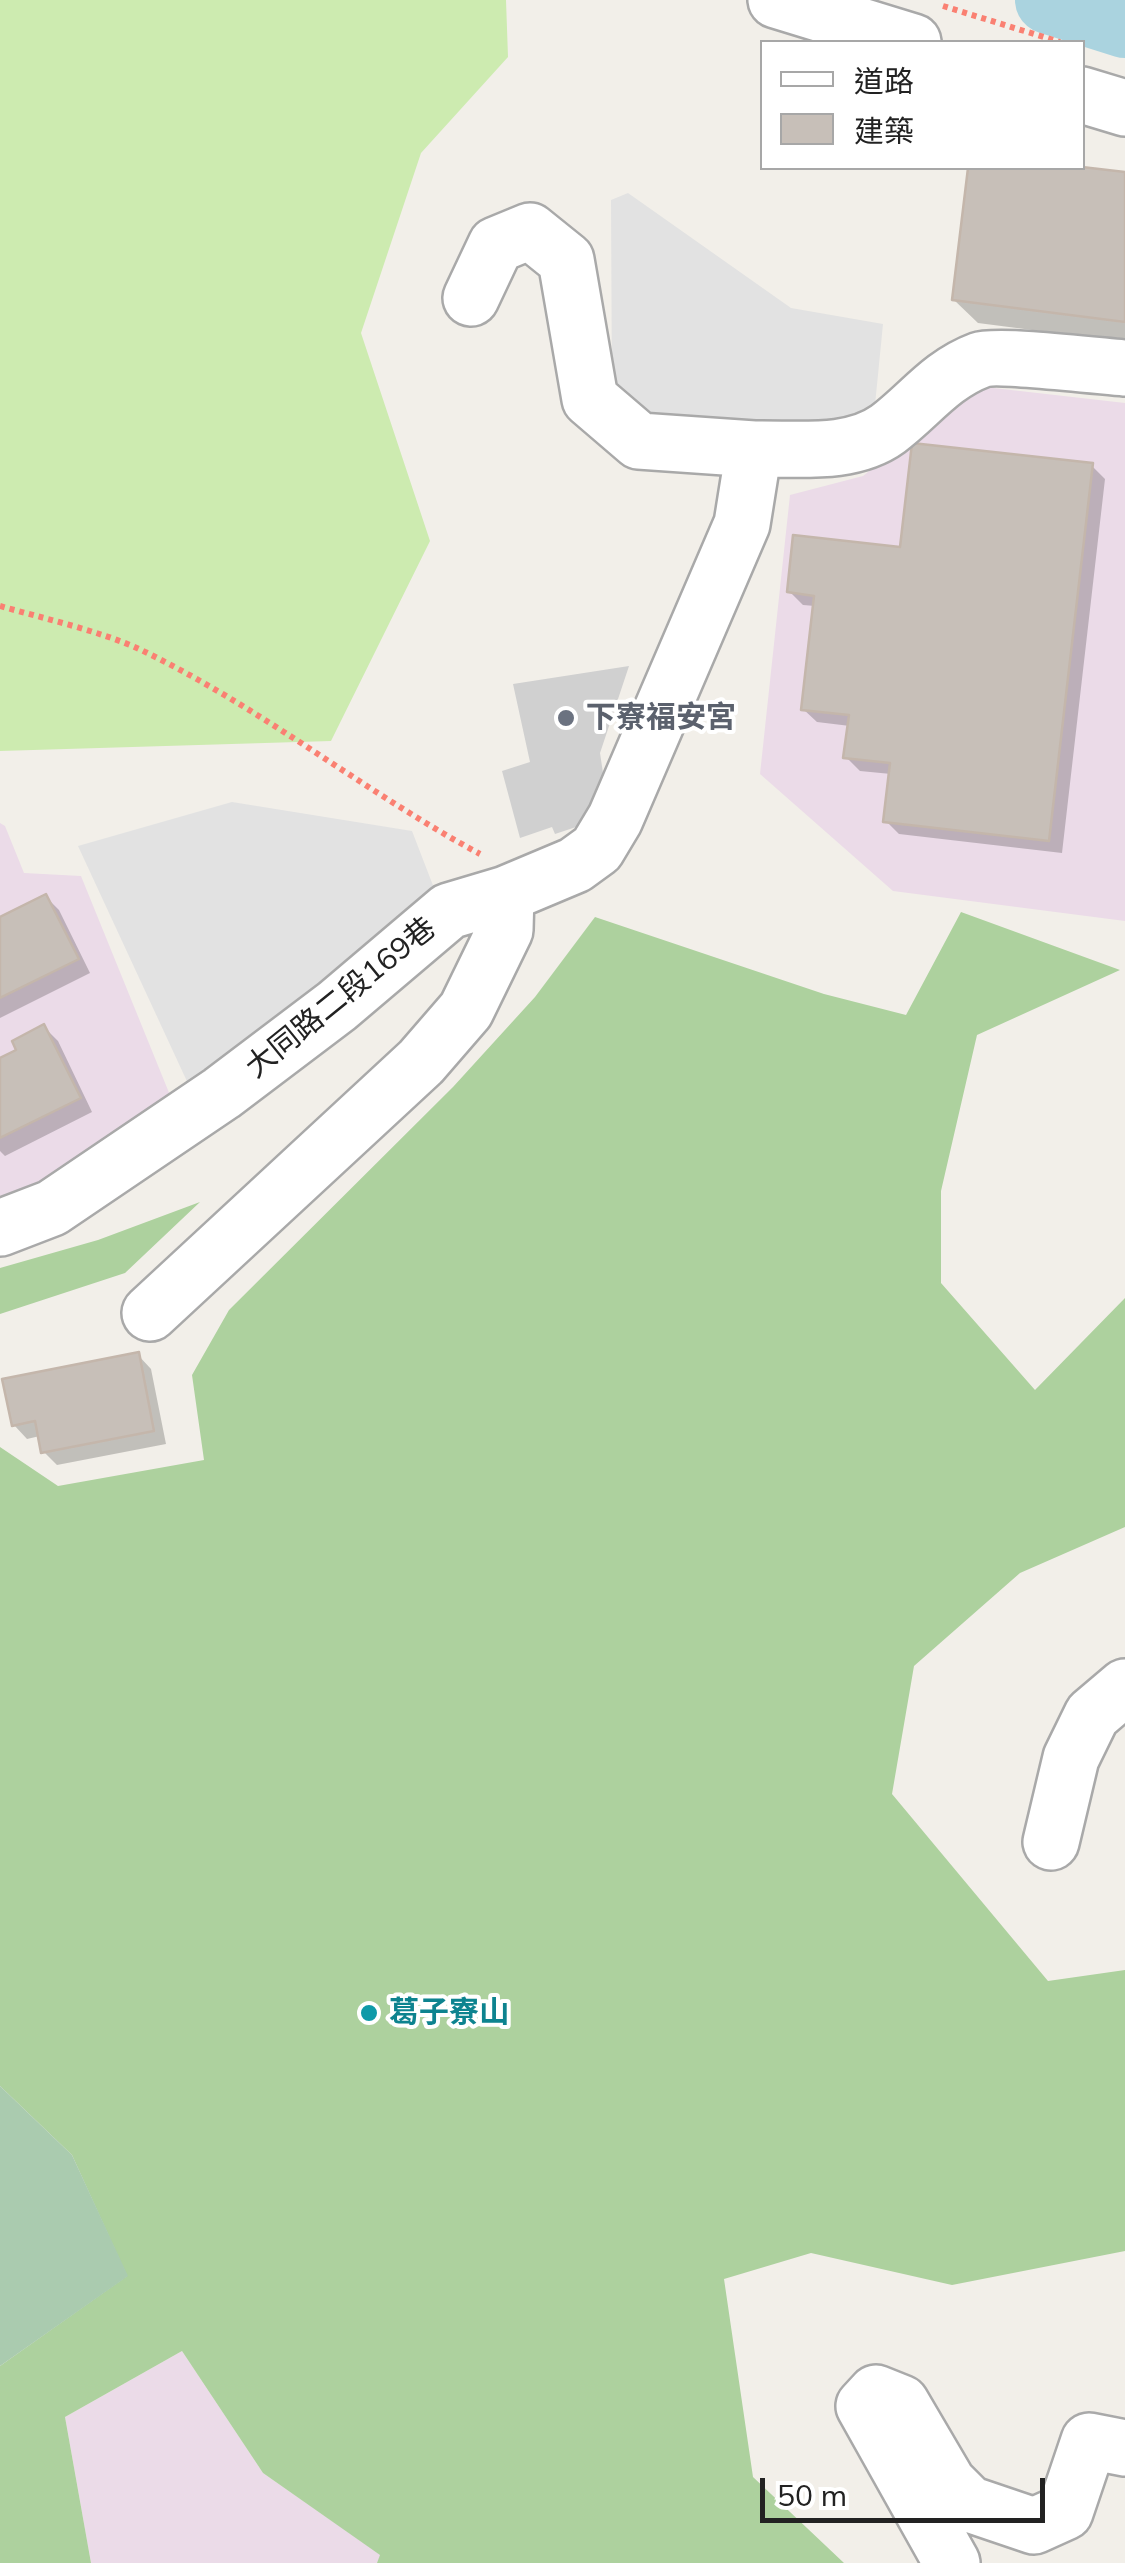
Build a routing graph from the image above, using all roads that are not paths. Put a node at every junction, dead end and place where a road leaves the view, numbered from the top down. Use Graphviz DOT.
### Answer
graph roads {
  1 [pos="776,0"];
  2 [pos="926,24"];
  3 [pos="1085,96"];
  4 [pos="1125,108"];
  5 [pos="471,298"];
  6 [pos="1125,368"];
  7 [pos="754,449"];
  8 [pos="520,888"];
  9 [pos="0,1228"];
  10 [pos="150,1314"];
  11 [pos="1125,1687"];
  12 [pos="1051,1842"];
  13 [pos="1125,2448"];
  14 [pos="952,2563"];
  1 -- 2 [label="street"];
  3 -- 4 [label="street"];
  5 -- 7 [label="street"];
  6 -- 7 [label="street"];
  7 -- 8 [label="street, 大同路二段169巷"];
  8 -- 9 [label="street, 大同路二段169巷"];
  8 -- 10 [label="street"];
  11 -- 12 [label="street"];
  13 -- 14 [label="street"];
}
